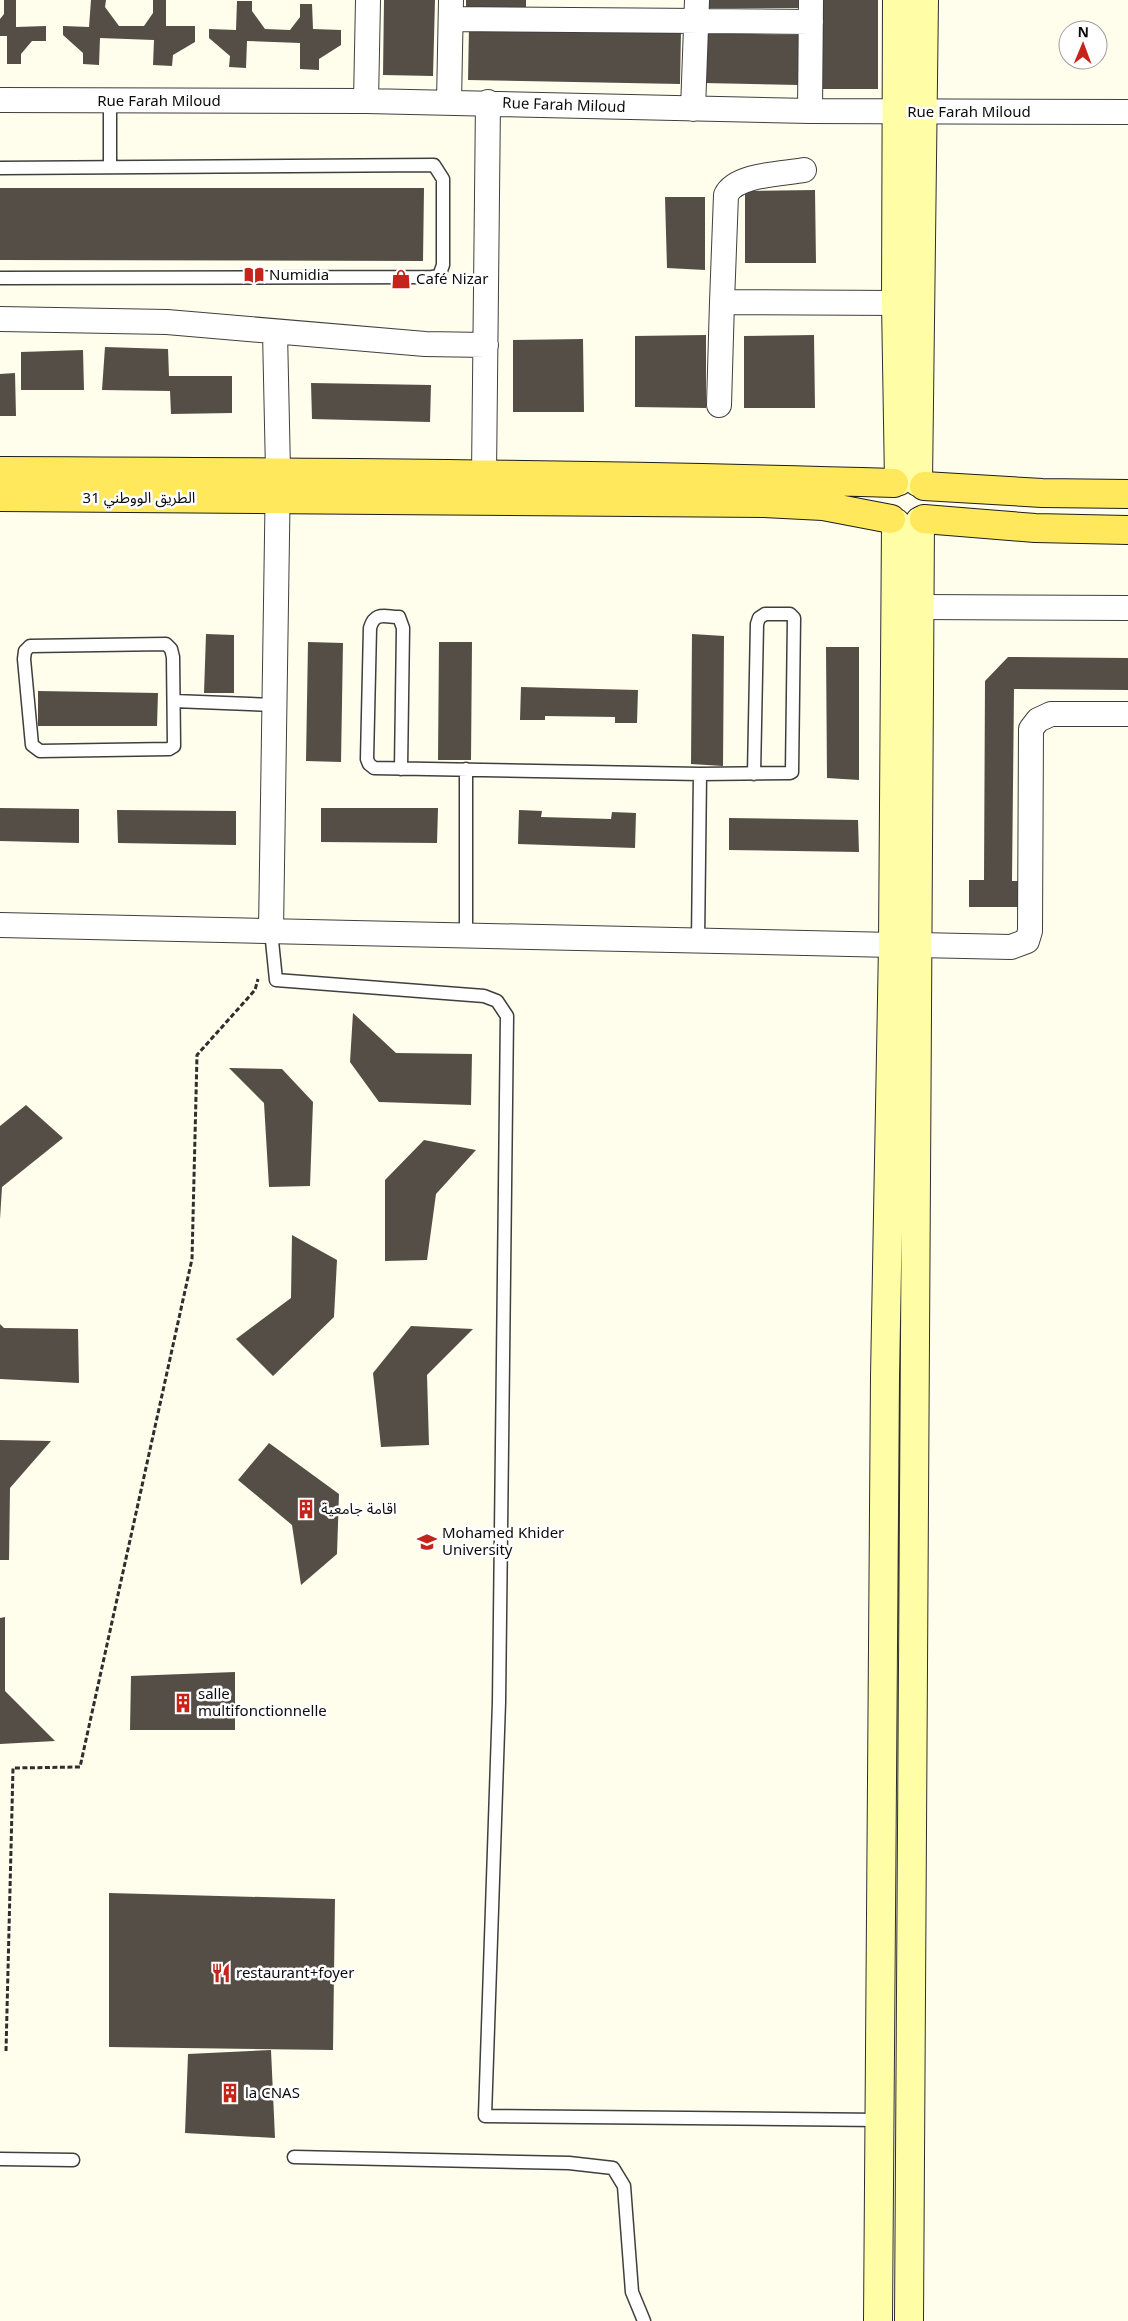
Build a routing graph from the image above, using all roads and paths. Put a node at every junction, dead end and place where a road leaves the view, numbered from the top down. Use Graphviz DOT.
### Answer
graph roads {
  1 [pos="368,0"];
  2 [pos="897,0"];
  3 [pos="924,0"];
  4 [pos="451,10"];
  5 [pos="538,10"];
  6 [pos="697,11"];
  7 [pos="811,11"];
  8 [pos="0,100"];
  9 [pos="366,100"];
  10 [pos="110,102"];
  11 [pos="449,102"];
  12 [pos="488,102"];
  13 [pos="693,109"];
  14 [pos="810,111"];
  15 [pos="910,112"];
  16 [pos="1128,112"];
  17 [pos="110,167"];
  18 [pos="0,168"];
  19 [pos="804,170"];
  20 [pos="0,278"];
  21 [pos="722,302"];
  22 [pos="896,303"];
  23 [pos="0,319"];
  24 [pos="275,332"];
  25 [pos="486,345"];
  26 [pos="719,405"];
  27 [pos="0,471"];
  28 [pos="278,471"];
  29 [pos="484,475"];
  30 [pos="909,483"];
  31 [pos="1128,494"];
  32 [pos="0,497"];
  33 [pos="278,499"];
  34 [pos="908,520"];
  35 [pos="1128,530"];
  36 [pos="920,607"];
  37 [pos="1128,608"];
  38 [pos="174,701"];
  39 [pos="275,705"];
  40 [pos="1128,714"];
  41 [pos="401,769"];
  42 [pos="466,769"];
  43 [pos="700,774"];
  44 [pos="754,774"];
  45 [pos="0,925"];
  46 [pos="271,931"];
  47 [pos="466,935"];
  48 [pos="698,941"];
  49 [pos="905,945"];
  50 [pos="260,973"];
  51 [pos="6,2050"];
  52 [pos="880,2120"];
  53 [pos="294,2157"];
  54 [pos="0,2159"];
  55 [pos="74,2160"];
  56 [pos="644,2321"];
  57 [pos="878,2321"];
  58 [pos="909,2321"];
  1 -- 9 [label="street"];
  2 -- 15 [label="main road"];
  3 -- 15 [label="main road"];
  4 -- 5 [label="street"];
  4 -- 11 [label="street"];
  5 -- 6 [label="street"];
  6 -- 7 [label="street"];
  6 -- 13 [label="street"];
  7 -- 14 [label="street"];
  8 -- 10 [label="street, Rue Farah Miloud"];
  9 -- 10 [label="street, Rue Farah Miloud"];
  9 -- 11 [label="street, Rue Farah Miloud"];
  10 -- 17 [label="lane"];
  11 -- 12 [label="street, Rue Farah Miloud"];
  12 -- 13 [label="street, Rue Farah Miloud"];
  12 -- 25 [label="street"];
  13 -- 14 [label="street, Rue Farah Miloud"];
  14 -- 15 [label="street, Rue Farah Miloud"];
  15 -- 16 [label="street, Rue Farah Miloud"];
  15 -- 22 [label="main road"];
  15 -- 30 [label="main road"];
  17 -- 18 [label="lane"];
  17 -- 20 [label="lane"];
  19 -- 21 [label="street"];
  21 -- 22 [label="street"];
  21 -- 26 [label="street"];
  22 -- 30 [label="main road"];
  23 -- 24 [label="street"];
  24 -- 25 [label="street"];
  24 -- 28 [label="street"];
  25 -- 29 [label="street"];
  27 -- 28 [label="main road"];
  28 -- 29 [label="main road"];
  28 -- 33 [label="street"];
  29 -- 30 [label="main road"];
  30 -- 31 [label="main road"];
  30 -- 34 [label="main road"];
  30 -- 34 [label="main road"];
  32 -- 33 [label="main road, الطريق الووطني 31"];
  33 -- 34 [label="main road, الطريق الووطني 31"];
  33 -- 39 [label="street"];
  34 -- 35 [label="main road, الطريق الووطني 31"];
  34 -- 36 [label="main road"];
  34 -- 49 [label="main road"];
  36 -- 37 [label="street"];
  36 -- 49 [label="main road"];
  38 -- 38 [label="lane"];
  38 -- 39 [label="lane"];
  39 -- 46 [label="street"];
  40 -- 49 [label="street"];
  41 -- 41 [label="lane"];
  41 -- 42 [label="lane"];
  42 -- 43 [label="lane"];
  42 -- 47 [label="lane"];
  43 -- 44 [label="lane"];
  43 -- 48 [label="lane"];
  44 -- 44 [label="lane"];
  45 -- 46 [label="street"];
  46 -- 47 [label="street"];
  46 -- 52 [label="lane"];
  47 -- 48 [label="street"];
  48 -- 49 [label="street"];
  49 -- 52 [label="main road"];
  49 -- 58 [label="main road"];
  50 -- 51 [label="path"];
  52 -- 57 [label="main road"];
  53 -- 56 [label="lane"];
  54 -- 55 [label="lane"];
}
